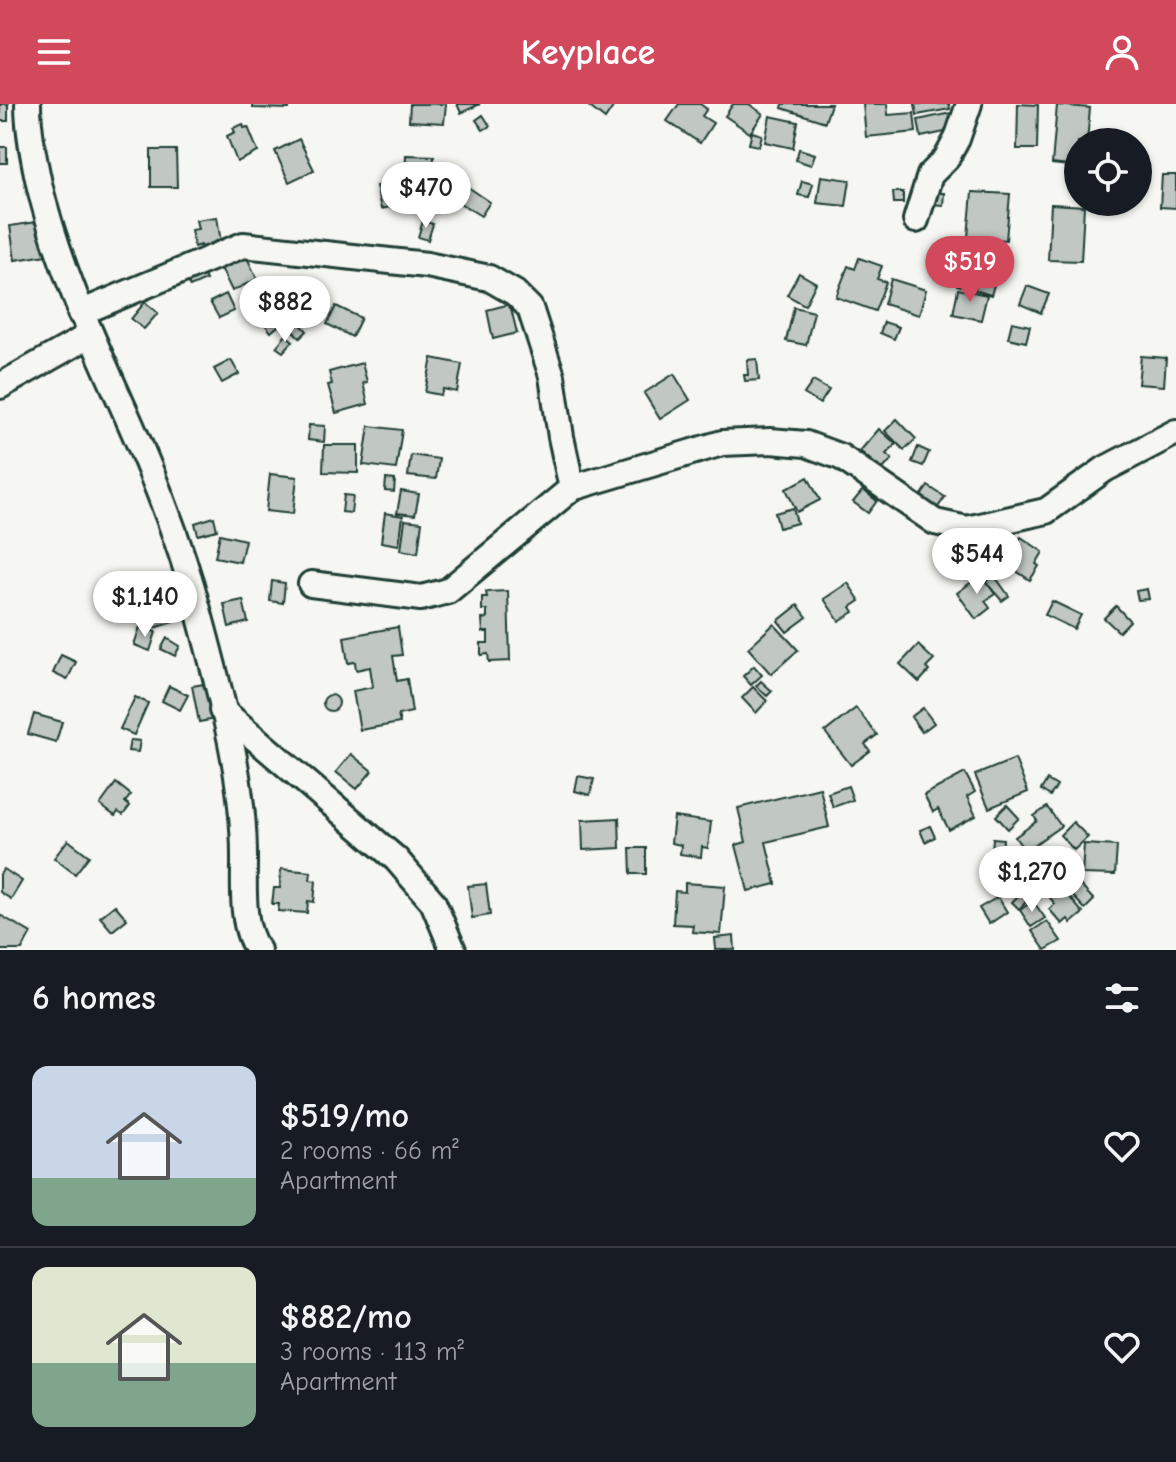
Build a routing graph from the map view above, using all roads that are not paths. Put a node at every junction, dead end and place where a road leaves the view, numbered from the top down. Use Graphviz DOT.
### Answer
graph roads {
  1 [pos="28,104"];
  2 [pos="969,104"];
  3 [pos="916,220"];
  4 [pos="85,324"];
  5 [pos="0,386"];
  6 [pos="1176,432"];
  7 [pos="572,488"];
  8 [pos="311,584"];
  9 [pos="222,710"];
  10 [pos="258,950"];
  11 [pos="453,950"];
  1 -- 4 [label="street"];
  2 -- 3 [label="street"];
  4 -- 5 [label="street"];
  4 -- 7 [label="street"];
  4 -- 9 [label="street"];
  6 -- 7 [label="street"];
  7 -- 8 [label="street"];
  9 -- 10 [label="street"];
  9 -- 11 [label="street"];
}
